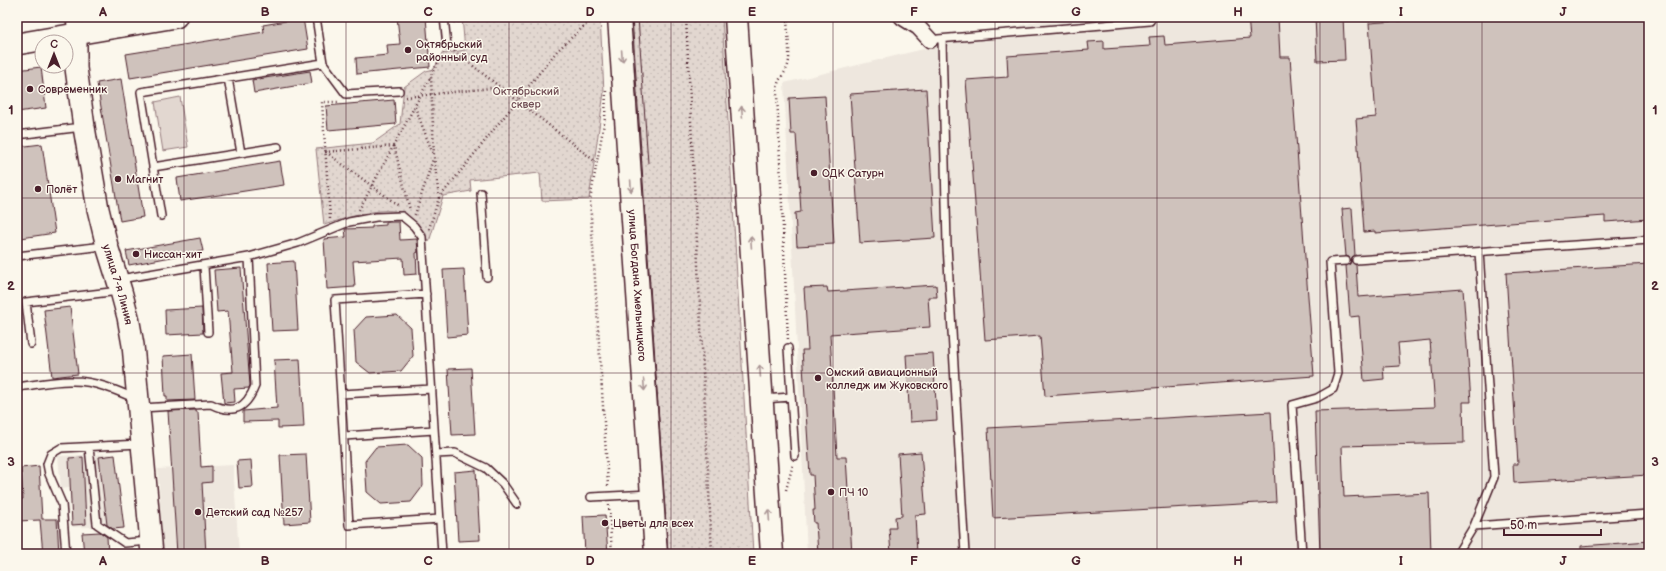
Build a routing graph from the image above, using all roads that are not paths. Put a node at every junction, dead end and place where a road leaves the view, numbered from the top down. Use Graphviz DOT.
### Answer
graph roads {
  1 [pos="176,17"];
  2 [pos="316,17"];
  3 [pos="619,17"];
  4 [pos="736,17"];
  5 [pos="902,17"];
  6 [pos="1152,17"];
  7 [pos="445,20"];
  8 [pos="921,22"];
  9 [pos="75,26"];
  10 [pos="936,39"];
  11 [pos="17,44"];
  12 [pos="447,46"];
  13 [pos="324,63"];
  14 [pos="228,78"];
  15 [pos="399,94"];
  16 [pos="84,127"];
  17 [pos="17,135"];
  18 [pos="278,147"];
  19 [pos="241,153"];
  20 [pos="153,167"];
  21 [pos="481,193"];
  22 [pos="161,216"];
  23 [pos="1649,240"];
  24 [pos="106,246"];
  25 [pos="1479,252"];
  26 [pos="17,256"];
  27 [pos="249,257"];
  28 [pos="1356,260"];
  29 [pos="1346,261"];
  30 [pos="204,266"];
  31 [pos="487,277"];
  32 [pos="120,285"];
  33 [pos="426,294"];
  34 [pos="208,332"];
  35 [pos="30,344"];
  36 [pos="788,348"];
  37 [pos="17,387"];
  38 [pos="432,389"];
  39 [pos="341,394"];
  40 [pos="791,397"];
  41 [pos="761,399"];
  42 [pos="139,404"];
  43 [pos="434,430"];
  44 [pos="344,436"];
  45 [pos="143,444"];
  46 [pos="89,447"];
  47 [pos="436,454"];
  48 [pos="795,456"];
  49 [pos="652,494"];
  50 [pos="591,498"];
  51 [pos="517,504"];
  52 [pos="1649,514"];
  53 [pos="440,519"];
  54 [pos="1474,526"];
  55 [pos="151,547"];
  56 [pos="66,554"];
  57 [pos="442,554"];
  58 [pos="656,554"];
  59 [pos="772,554"];
  60 [pos="965,554"];
  61 [pos="1302,554"];
  62 [pos="1457,554"];
  1 -- 9 [label="street"];
  2 -- 13 [label="lane"];
  3 -- 49 [label="main road, улица Богдана Хмельницкого, one-way"];
  41 -- 4 [label="main road, one-way"];
  5 -- 8 [label="street"];
  6 -- 10 [label="lane"];
  7 -- 12 [label="lane"];
  8 -- 10 [label="street"];
  9 -- 11 [label="street"];
  9 -- 16 [label="street, улица 7-я Линия"];
  10 -- 60 [label="lane"];
  13 -- 14 [label="lane"];
  13 -- 15 [label="lane"];
  14 -- 19 [label="lane"];
  14 -- 20 [label="lane"];
  16 -- 17 [label="lane"];
  16 -- 24 [label="street, улица 7-я Линия"];
  18 -- 19 [label="lane"];
  19 -- 20 [label="lane"];
  20 -- 22 [label="lane"];
  21 -- 31 [label="lane"];
  23 -- 25 [label="lane"];
  24 -- 26 [label="lane"];
  24 -- 32 [label="street, улица 7-я Линия"];
  25 -- 28 [label="lane"];
  25 -- 54 [label="lane"];
  27 -- 30 [label="lane"];
  27 -- 33 [label="lane"];
  27 -- 42 [label="lane"];
  29 -- 61 [label="lane"];
  30 -- 32 [label="lane"];
  30 -- 34 [label="lane"];
  32 -- 35 [label="lane"];
  32 -- 42 [label="street, улица 7-я Линия"];
  33 -- 38 [label="lane"];
  33 -- 39 [label="lane"];
  36 -- 40 [label="lane"];
  37 -- 42 [label="lane"];
  38 -- 39 [label="lane"];
  38 -- 43 [label="lane"];
  39 -- 44 [label="lane"];
  40 -- 41 [label="lane"];
  40 -- 48 [label="lane"];
  59 -- 41 [label="main road, one-way"];
  42 -- 45 [label="street, улица 7-я Линия"];
  43 -- 44 [label="lane"];
  43 -- 47 [label="lane"];
  44 -- 53 [label="lane"];
  45 -- 46 [label="lane"];
  45 -- 55 [label="street, улица 7-я Линия"];
  46 -- 55 [label="lane"];
  46 -- 56 [label="lane"];
  47 -- 51 [label="lane"];
  47 -- 53 [label="lane"];
  49 -- 50 [label="lane"];
  49 -- 58 [label="main road, улица Богдана Хмельницкого"];
  52 -- 54 [label="lane"];
  53 -- 57 [label="lane"];
  54 -- 62 [label="lane"];
}
